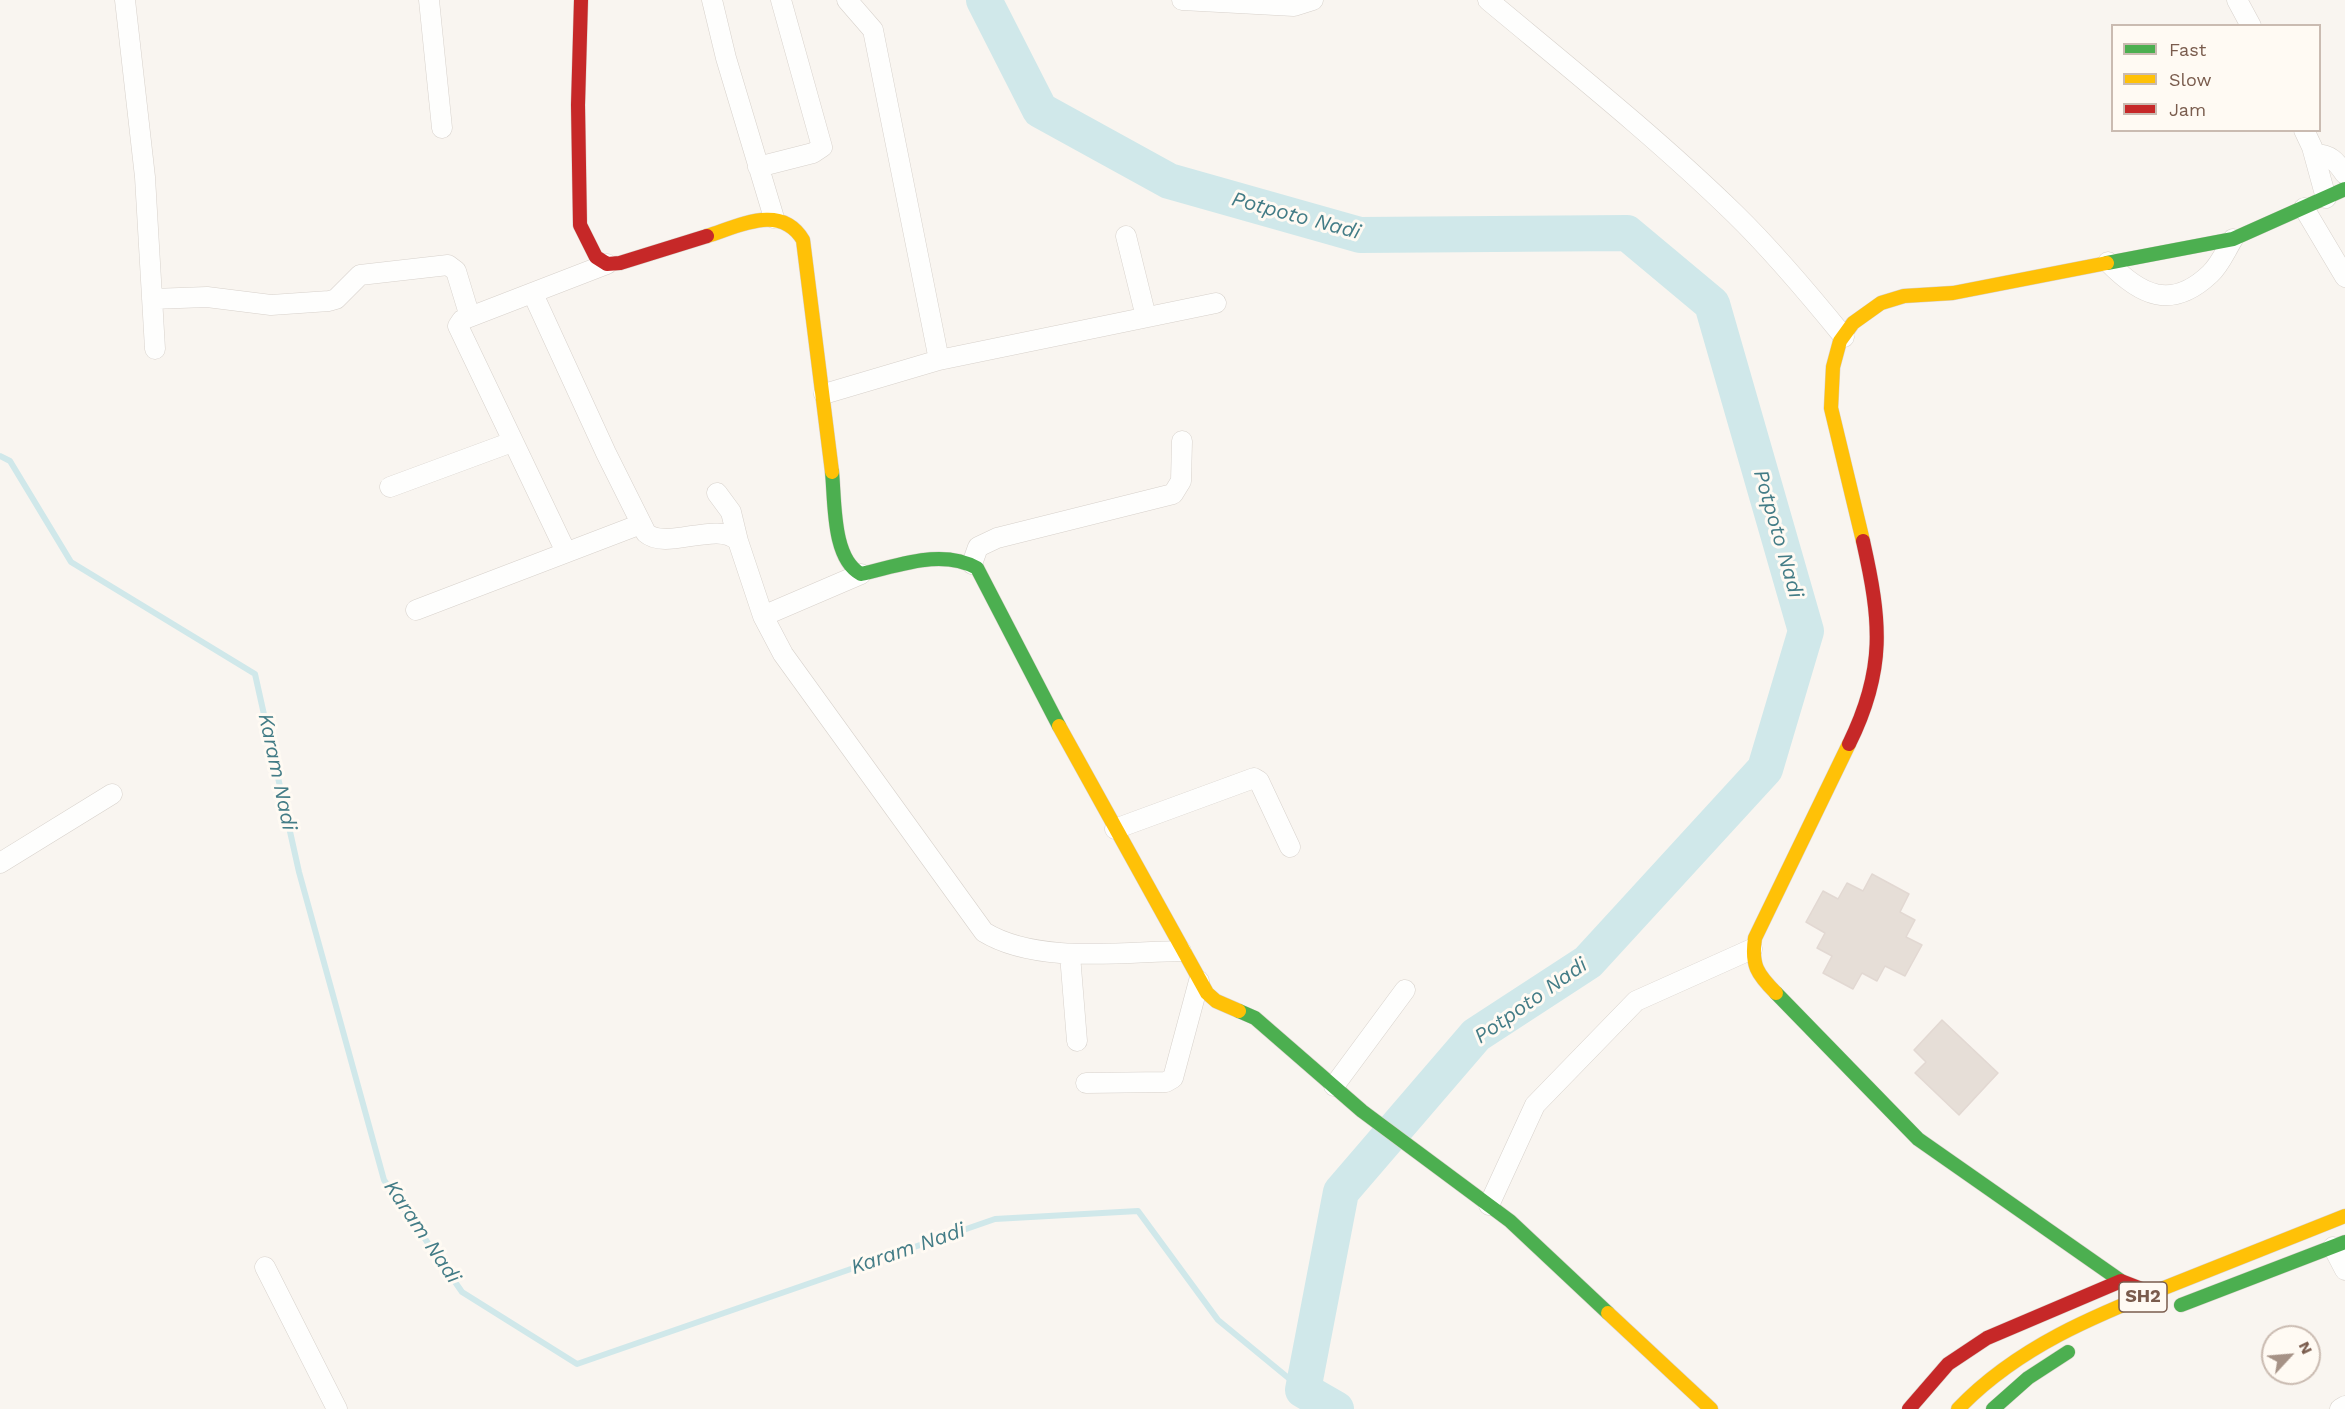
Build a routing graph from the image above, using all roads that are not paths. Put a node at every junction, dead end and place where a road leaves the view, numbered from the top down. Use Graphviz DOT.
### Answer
graph roads {
  1 [pos="125,0"];
  2 [pos="429,0"];
  3 [pos="581,0"];
  4 [pos="712,0"];
  5 [pos="781,0"];
  6 [pos="847,0"];
  7 [pos="1182,0"];
  8 [pos="1313,0"];
  9 [pos="1488,0"];
  10 [pos="2237,0"];
  11 [pos="2250,24"];
  12 [pos="442,128"];
  13 [pos="2305,132"];
  14 [pos="2314,154"];
  15 [pos="758,166"];
  16 [pos="2345,174"];
  17 [pos="2345,189"];
  18 [pos="2326,198"];
  19 [pos="2304,208"];
  20 [pos="774,218"];
  21 [pos="1126,236"];
  22 [pos="2233,239"];
  23 [pos="2108,262"];
  24 [pos="607,264"];
  25 [pos="2345,277"];
  26 [pos="532,294"];
  27 [pos="152,299"];
  28 [pos="1216,303"];
  29 [pos="470,317"];
  30 [pos="1146,317"];
  31 [pos="1844,337"];
  32 [pos="155,349"];
  33 [pos="939,360"];
  34 [pos="824,394"];
  35 [pos="1182,441"];
  36 [pos="512,442"];
  37 [pos="390,487"];
  38 [pos="717,493"];
  39 [pos="641,524"];
  40 [pos="738,541"];
  41 [pos="566,552"];
  42 [pos="972,564"];
  43 [pos="861,574"];
  44 [pos="416,610"];
  45 [pos="763,616"];
  46 [pos="112,794"];
  47 [pos="1115,829"];
  48 [pos="1290,848"];
  49 [pos="0,863"];
  50 [pos="1752,948"];
  51 [pos="1181,951"];
  52 [pos="1070,955"];
  53 [pos="1199,981"];
  54 [pos="1405,990"];
  55 [pos="1077,1041"];
  56 [pos="1086,1083"];
  57 [pos="1334,1086"];
  58 [pos="1489,1205"];
  59 [pos="2345,1216"];
  60 [pos="2339,1244"];
  61 [pos="265,1267"];
  62 [pos="2345,1270"];
  63 [pos="2121,1281"];
  64 [pos="2152,1293"];
  65 [pos="2084,1344"];
  66 [pos="2345,1406"];
  67 [pos="337,1409"];
  68 [pos="1711,1409"];
  69 [pos="1909,1409"];
  70 [pos="1958,1409"];
  71 [pos="1994,1409"];
  72 [pos="2340,1409"];
  1 -- 27 [label="street"];
  2 -- 12 [label="street"];
  3 -- 24 [label="street"];
  4 -- 15 [label="street"];
  5 -- 15 [label="street"];
  6 -- 33 [label="street"];
  7 -- 8 [label="street"];
  9 -- 31 [label="street"];
  10 -- 11 [label="street"];
  13 -- 14 [label="street"];
  14 -- 16 [label="street"];
  14 -- 18 [label="street"];
  15 -- 20 [label="street"];
  17 -- 18 [label="street"];
  18 -- 19 [label="street"];
  19 -- 22 [label="street"];
  19 -- 25 [label="street"];
  20 -- 24 [label="street"];
  20 -- 34 [label="street"];
  21 -- 30 [label="street"];
  22 -- 23 [label="street"];
  22 -- 23 [label="street"];
  23 -- 31 [label="street"];
  24 -- 26 [label="street"];
  26 -- 29 [label="street"];
  26 -- 39 [label="street"];
  27 -- 29 [label="street"];
  27 -- 32 [label="street"];
  28 -- 30 [label="street"];
  29 -- 36 [label="street"];
  30 -- 33 [label="street"];
  31 -- 50 [label="street"];
  33 -- 34 [label="street"];
  34 -- 43 [label="street"];
  35 -- 42 [label="street"];
  36 -- 37 [label="street"];
  36 -- 41 [label="street"];
  38 -- 40 [label="street"];
  39 -- 40 [label="street"];
  39 -- 41 [label="street"];
  40 -- 45 [label="street"];
  41 -- 44 [label="street"];
  42 -- 43 [label="street"];
  42 -- 47 [label="street"];
  43 -- 45 [label="street"];
  45 -- 52 [label="street"];
  46 -- 49 [label="street"];
  47 -- 48 [label="street"];
  47 -- 51 [label="street"];
  50 -- 58 [label="street"];
  50 -- 63 [label="street"];
  51 -- 52 [label="street"];
  51 -- 53 [label="street"];
  52 -- 55 [label="street"];
  53 -- 56 [label="street"];
  53 -- 57 [label="street"];
  54 -- 57 [label="street"];
  57 -- 58 [label="street"];
  58 -- 68 [label="street"];
  59 -- 64 [label="street, SH2"];
  60 -- 62 [label="street"];
  60 -- 64 [label="street, SH2"];
  61 -- 67 [label="street"];
  63 -- 64 [label="street"];
  63 -- 69 [label="street"];
  64 -- 70 [label="street, SH2"];
  65 -- 71 [label="street"];
  66 -- 72 [label="street"];
}
